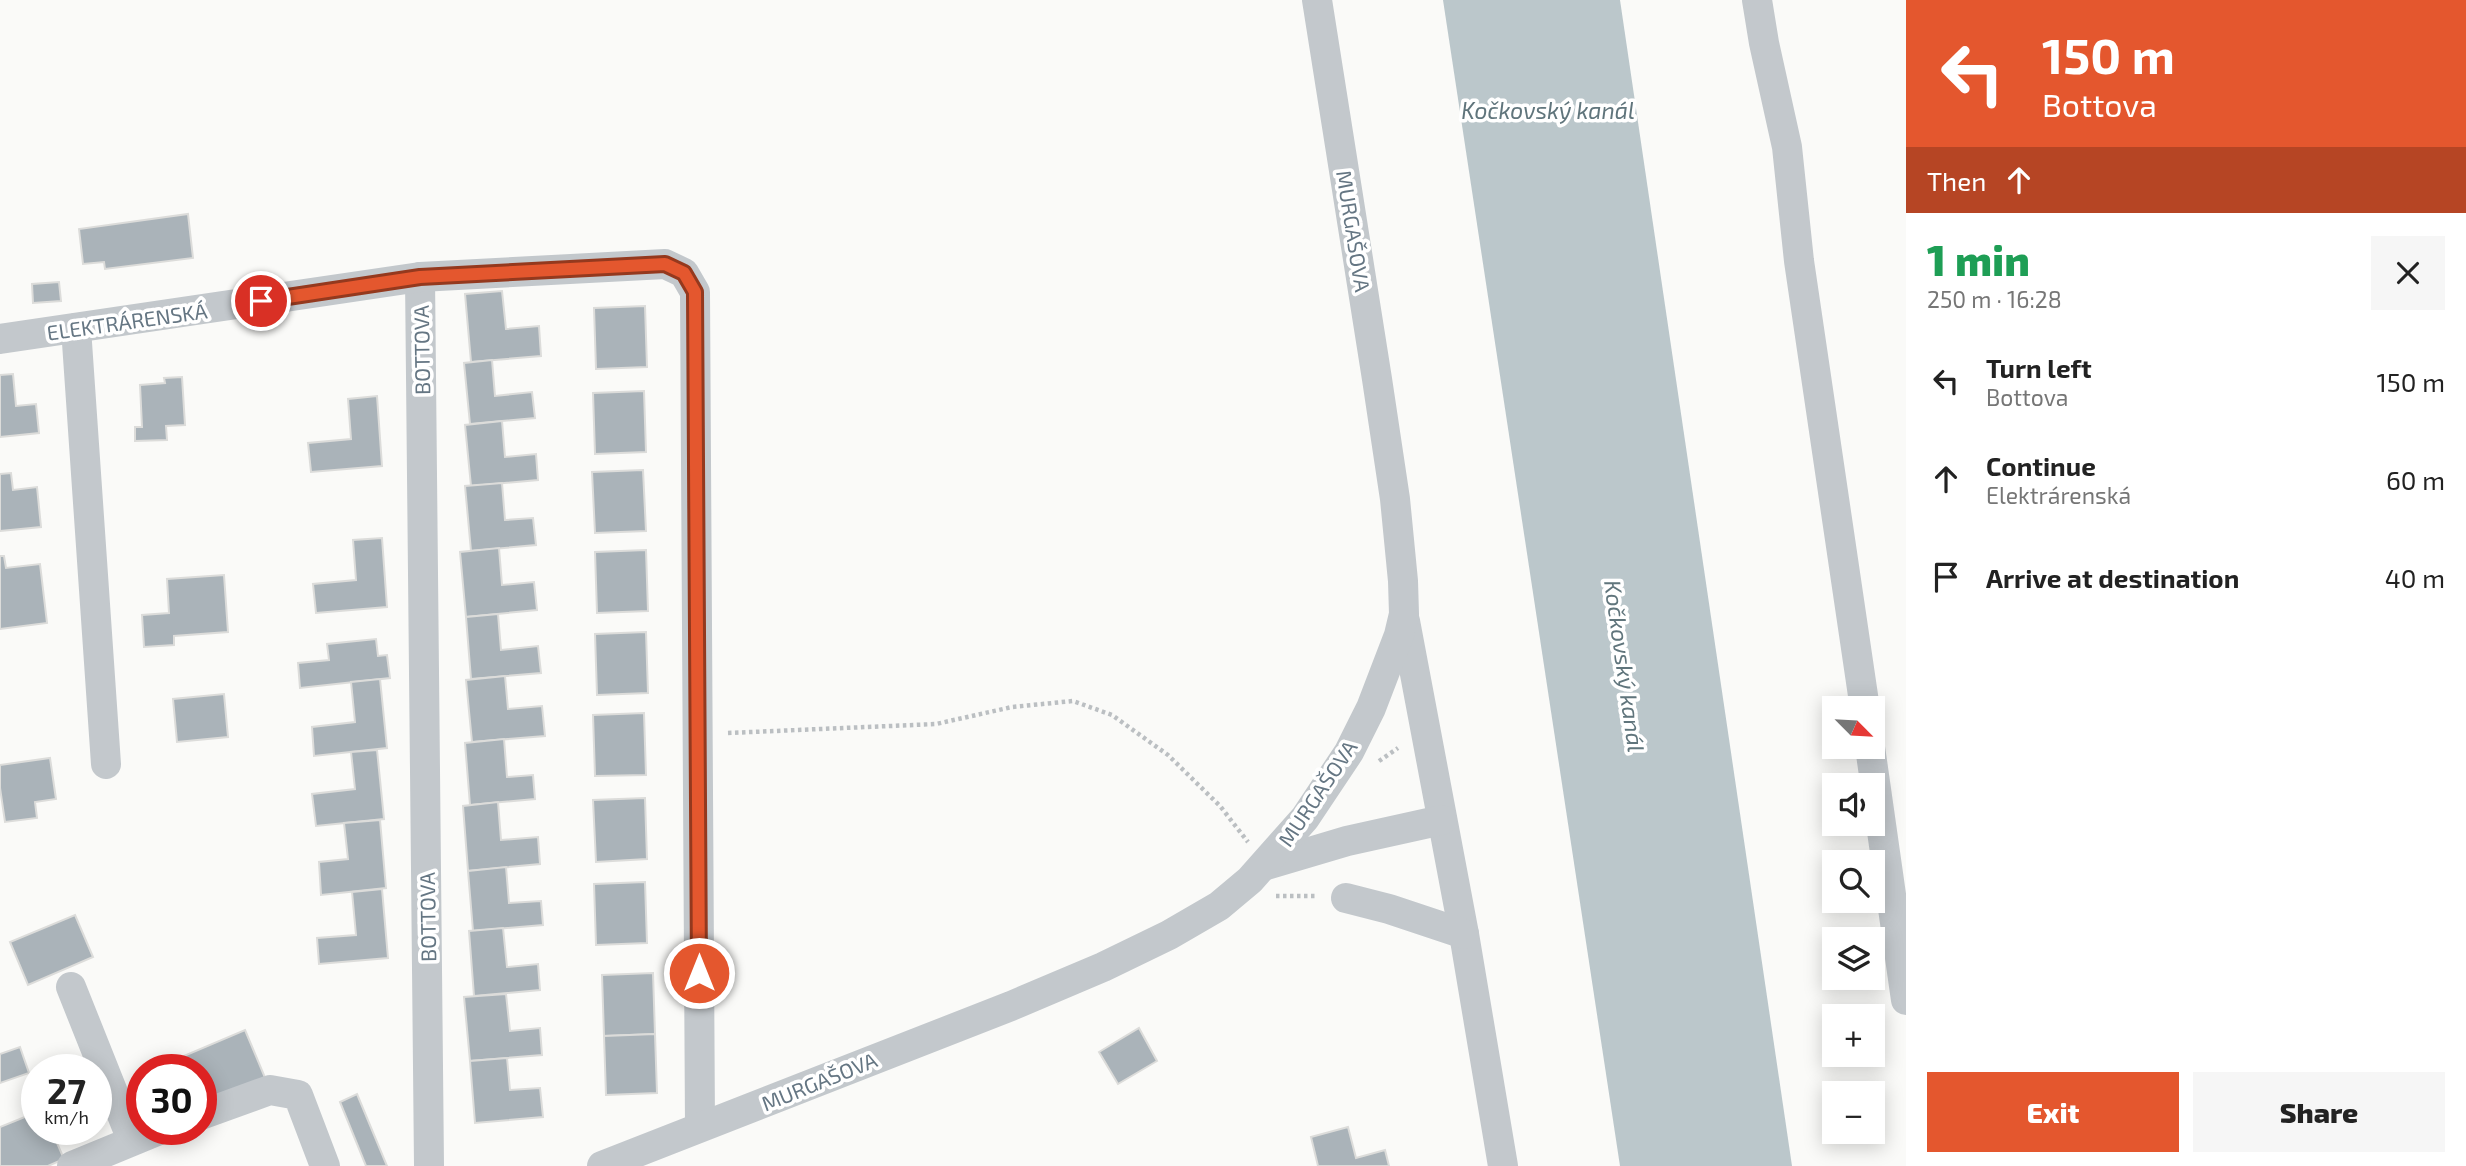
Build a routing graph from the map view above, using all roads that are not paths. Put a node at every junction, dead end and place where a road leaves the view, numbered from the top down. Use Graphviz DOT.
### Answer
graph roads {
  1 [pos="1317,0"];
  2 [pos="1758,0"];
  3 [pos="420,277"];
  4 [pos="76,328"];
  5 [pos="0,339"];
  6 [pos="1404,614"];
  7 [pos="1863,696"];
  8 [pos="1872,760"];
  9 [pos="106,764"];
  10 [pos="1442,820"];
  11 [pos="1265,865"];
  12 [pos="1346,898"];
  13 [pos="1464,934"];
  14 [pos="71,987"];
  15 [pos="1906,1000"];
  16 [pos="217,1109"];
  17 [pos="126,1125"];
  18 [pos="700,1126"];
  19 [pos="126,1143"];
  20 [pos="72,1166"];
  21 [pos="325,1166"];
  22 [pos="429,1166"];
  23 [pos="602,1166"];
  24 [pos="1503,1166"];
  1 -- 6 [label="street, MURGAŠOVA"];
  2 -- 7 [label="street"];
  3 -- 4 [label="street, ELEKTRÁRENSKÁ"];
  3 -- 18 [label="street, BOTTOVA"];
  3 -- 22 [label="street, BOTTOVA"];
  4 -- 5 [label="street, ELEKTRÁRENSKÁ"];
  4 -- 9 [label="street"];
  6 -- 10 [label="street"];
  6 -- 11 [label="street, MURGAŠOVA"];
  8 -- 15 [label="street"];
  10 -- 11 [label="street"];
  10 -- 13 [label="street"];
  11 -- 18 [label="street, MURGAŠOVA"];
  12 -- 13 [label="street"];
  13 -- 24 [label="street"];
  14 -- 17 [label="street"];
  16 -- 21 [label="street"];
  18 -- 23 [label="street, MURGAŠOVA"];
  19 -- 20 [label="street"];
}
